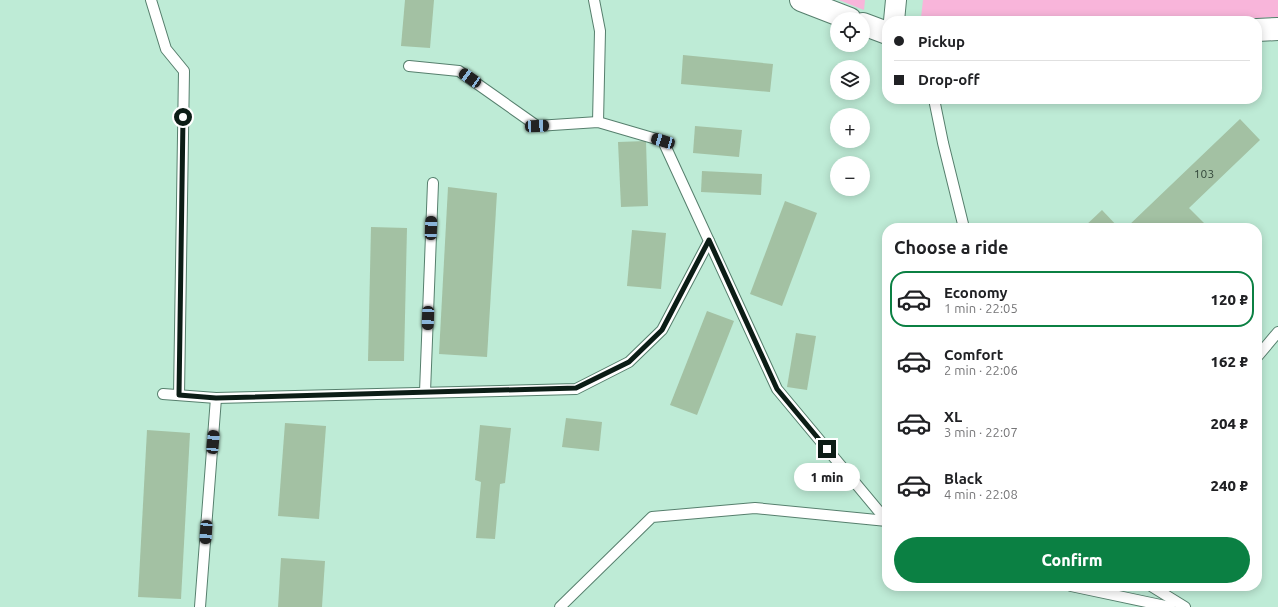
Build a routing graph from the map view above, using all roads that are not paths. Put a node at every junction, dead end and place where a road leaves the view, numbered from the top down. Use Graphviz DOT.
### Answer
graph roads {
  1 [pos="151,0"];
  2 [pos="594,0"];
  3 [pos="801,0"];
  4 [pos="896,0"];
  5 [pos="832,12"];
  6 [pos="894,16"];
  7 [pos="870,27"];
  8 [pos="1278,29"];
  9 [pos="1262,30"];
  10 [pos="882,31"];
  11 [pos="409,66"];
  12 [pos="935,104"];
  13 [pos="598,122"];
  14 [pos="433,183"];
  15 [pos="963,223"];
  16 [pos="709,240"];
  17 [pos="1278,332"];
  18 [pos="1262,350"];
  19 [pos="425,392"];
  20 [pos="163,394"];
  21 [pos="179,395"];
  22 [pos="216,398"];
  23 [pos="882,515"];
  24 [pos="882,521"];
  25 [pos="1095,591"];
  26 [pos="1159,591"];
  27 [pos="200,607"];
  28 [pos="560,607"];
  29 [pos="1170,607"];
  30 [pos="1185,607"];
  1 -- 21 [label="lane"];
  2 -- 13 [label="lane"];
  3 -- 5 [label="street"];
  4 -- 6 [label="street"];
  7 -- 10 [label="street"];
  8 -- 9 [label="street"];
  11 -- 13 [label="lane"];
  12 -- 15 [label="lane"];
  13 -- 16 [label="lane"];
  14 -- 19 [label="lane"];
  16 -- 19 [label="lane"];
  16 -- 23 [label="lane"];
  17 -- 18 [label="lane"];
  19 -- 22 [label="lane"];
  20 -- 21 [label="lane"];
  21 -- 22 [label="lane"];
  22 -- 27 [label="lane"];
  24 -- 28 [label="lane"];
  25 -- 29 [label="lane"];
  26 -- 30 [label="lane"];
}
